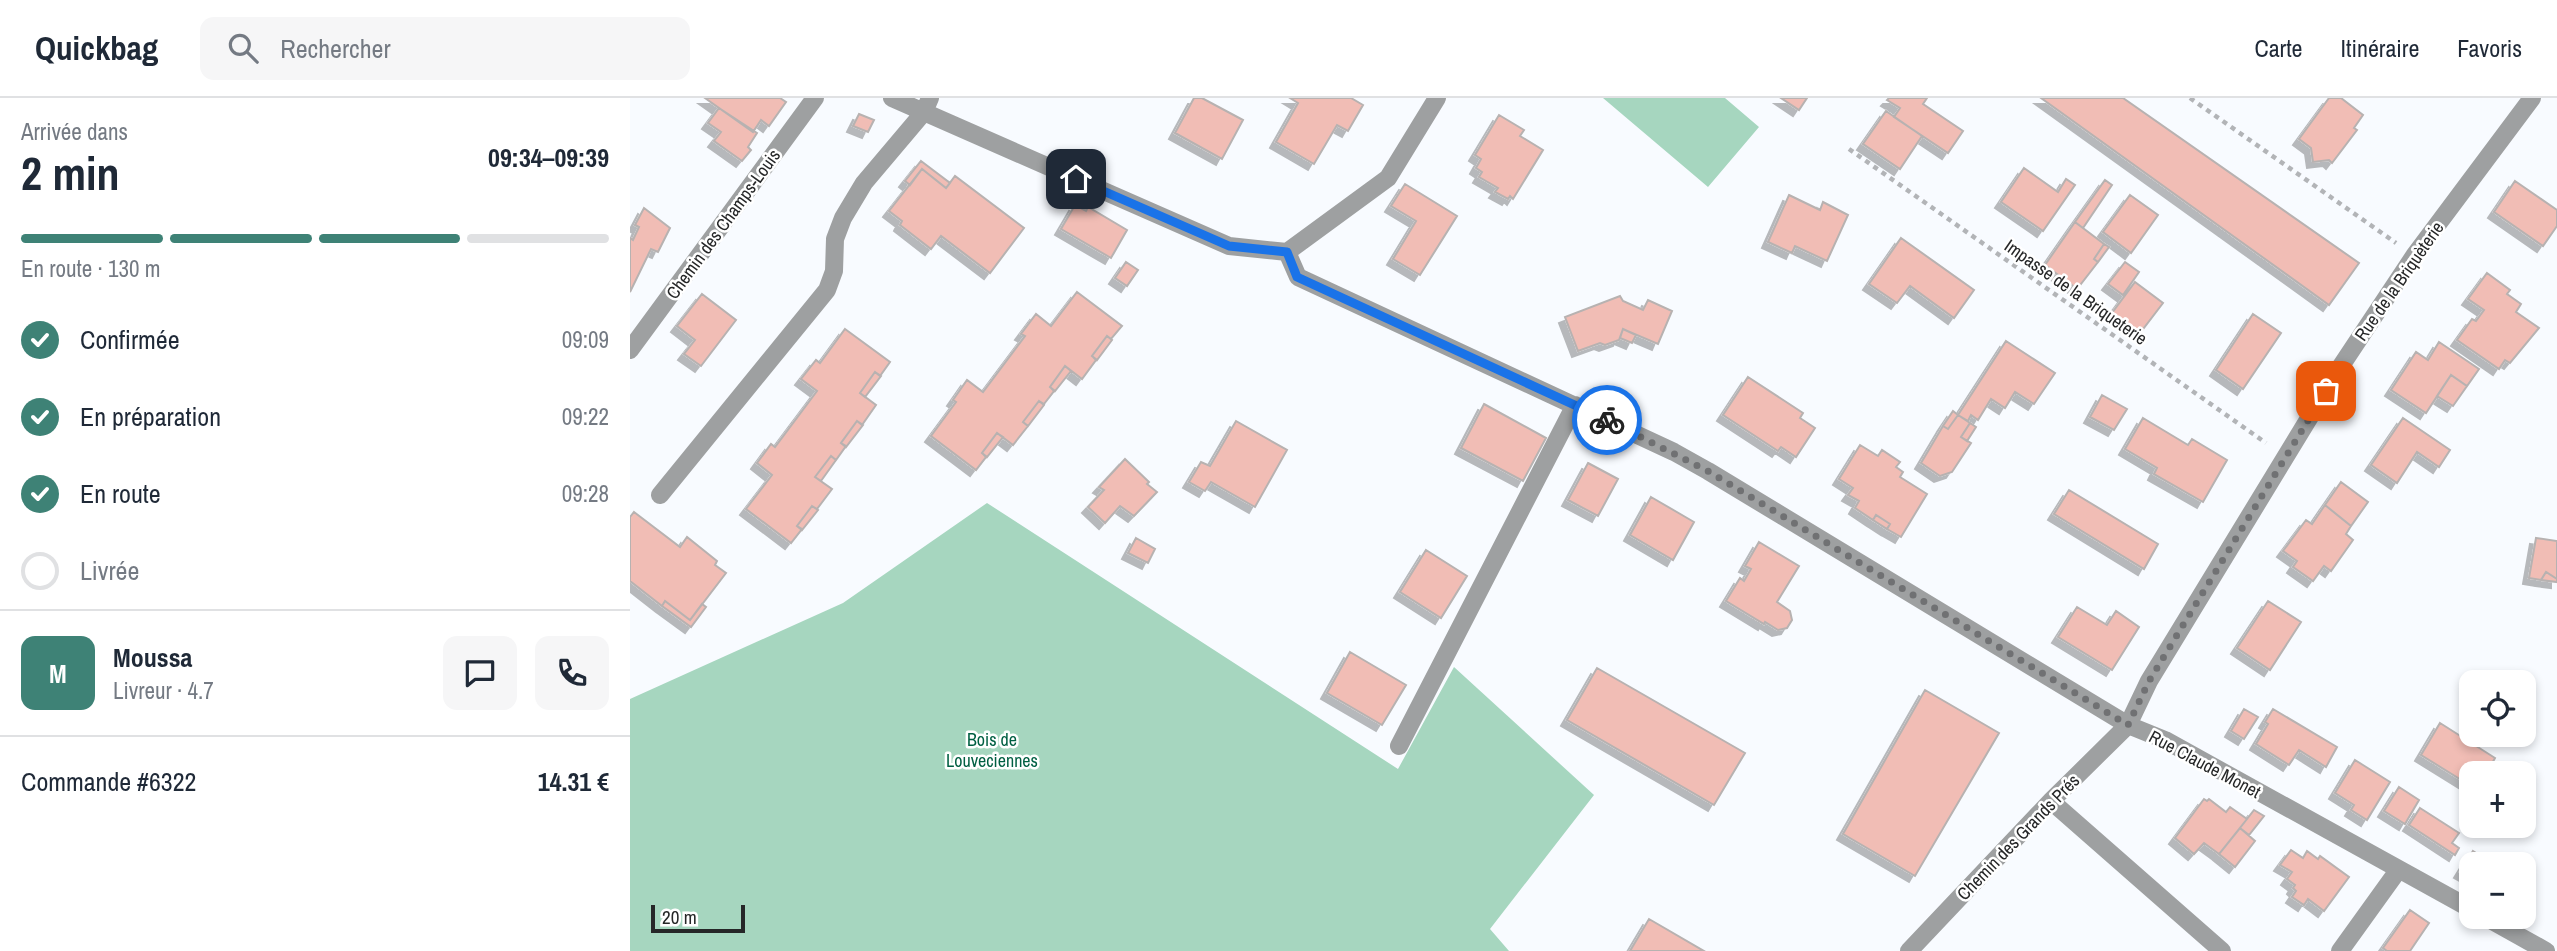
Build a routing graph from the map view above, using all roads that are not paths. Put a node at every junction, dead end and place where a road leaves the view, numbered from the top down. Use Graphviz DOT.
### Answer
graph roads {
  1 [pos="815,98"];
  2 [pos="891,98"];
  3 [pos="1437,98"];
  4 [pos="2532,98"];
  5 [pos="927,105"];
  6 [pos="1287,252"];
  7 [pos="630,350"];
  8 [pos="1575,405"];
  9 [pos="660,495"];
  10 [pos="2128,725"];
  11 [pos="1399,746"];
  12 [pos="2051,801"];
  13 [pos="2399,869"];
  14 [pos="2459,902"];
  15 [pos="2507,929"];
  16 [pos="1909,951"];
  17 [pos="2222,951"];
  18 [pos="2340,951"];
  19 [pos="2546,951"];
  1 -- 7 [label="street, Chemin des Champs-Louis"];
  2 -- 5 [label="street"];
  3 -- 6 [label="street"];
  4 -- 10 [label="street, Rue de la Briquèterie"];
  5 -- 6 [label="street"];
  5 -- 9 [label="street"];
  6 -- 8 [label="street, Rue Claude Monet"];
  8 -- 10 [label="street, Rue Claude Monet"];
  8 -- 11 [label="street"];
  10 -- 12 [label="street, Chemin des Grands Prés"];
  10 -- 13 [label="street, Rue Claude Monet"];
  12 -- 16 [label="street, Chemin des Grands Prés"];
  12 -- 17 [label="street"];
  13 -- 14 [label="street, Rue Claude Monet"];
  13 -- 18 [label="street"];
  15 -- 19 [label="street"];
}
